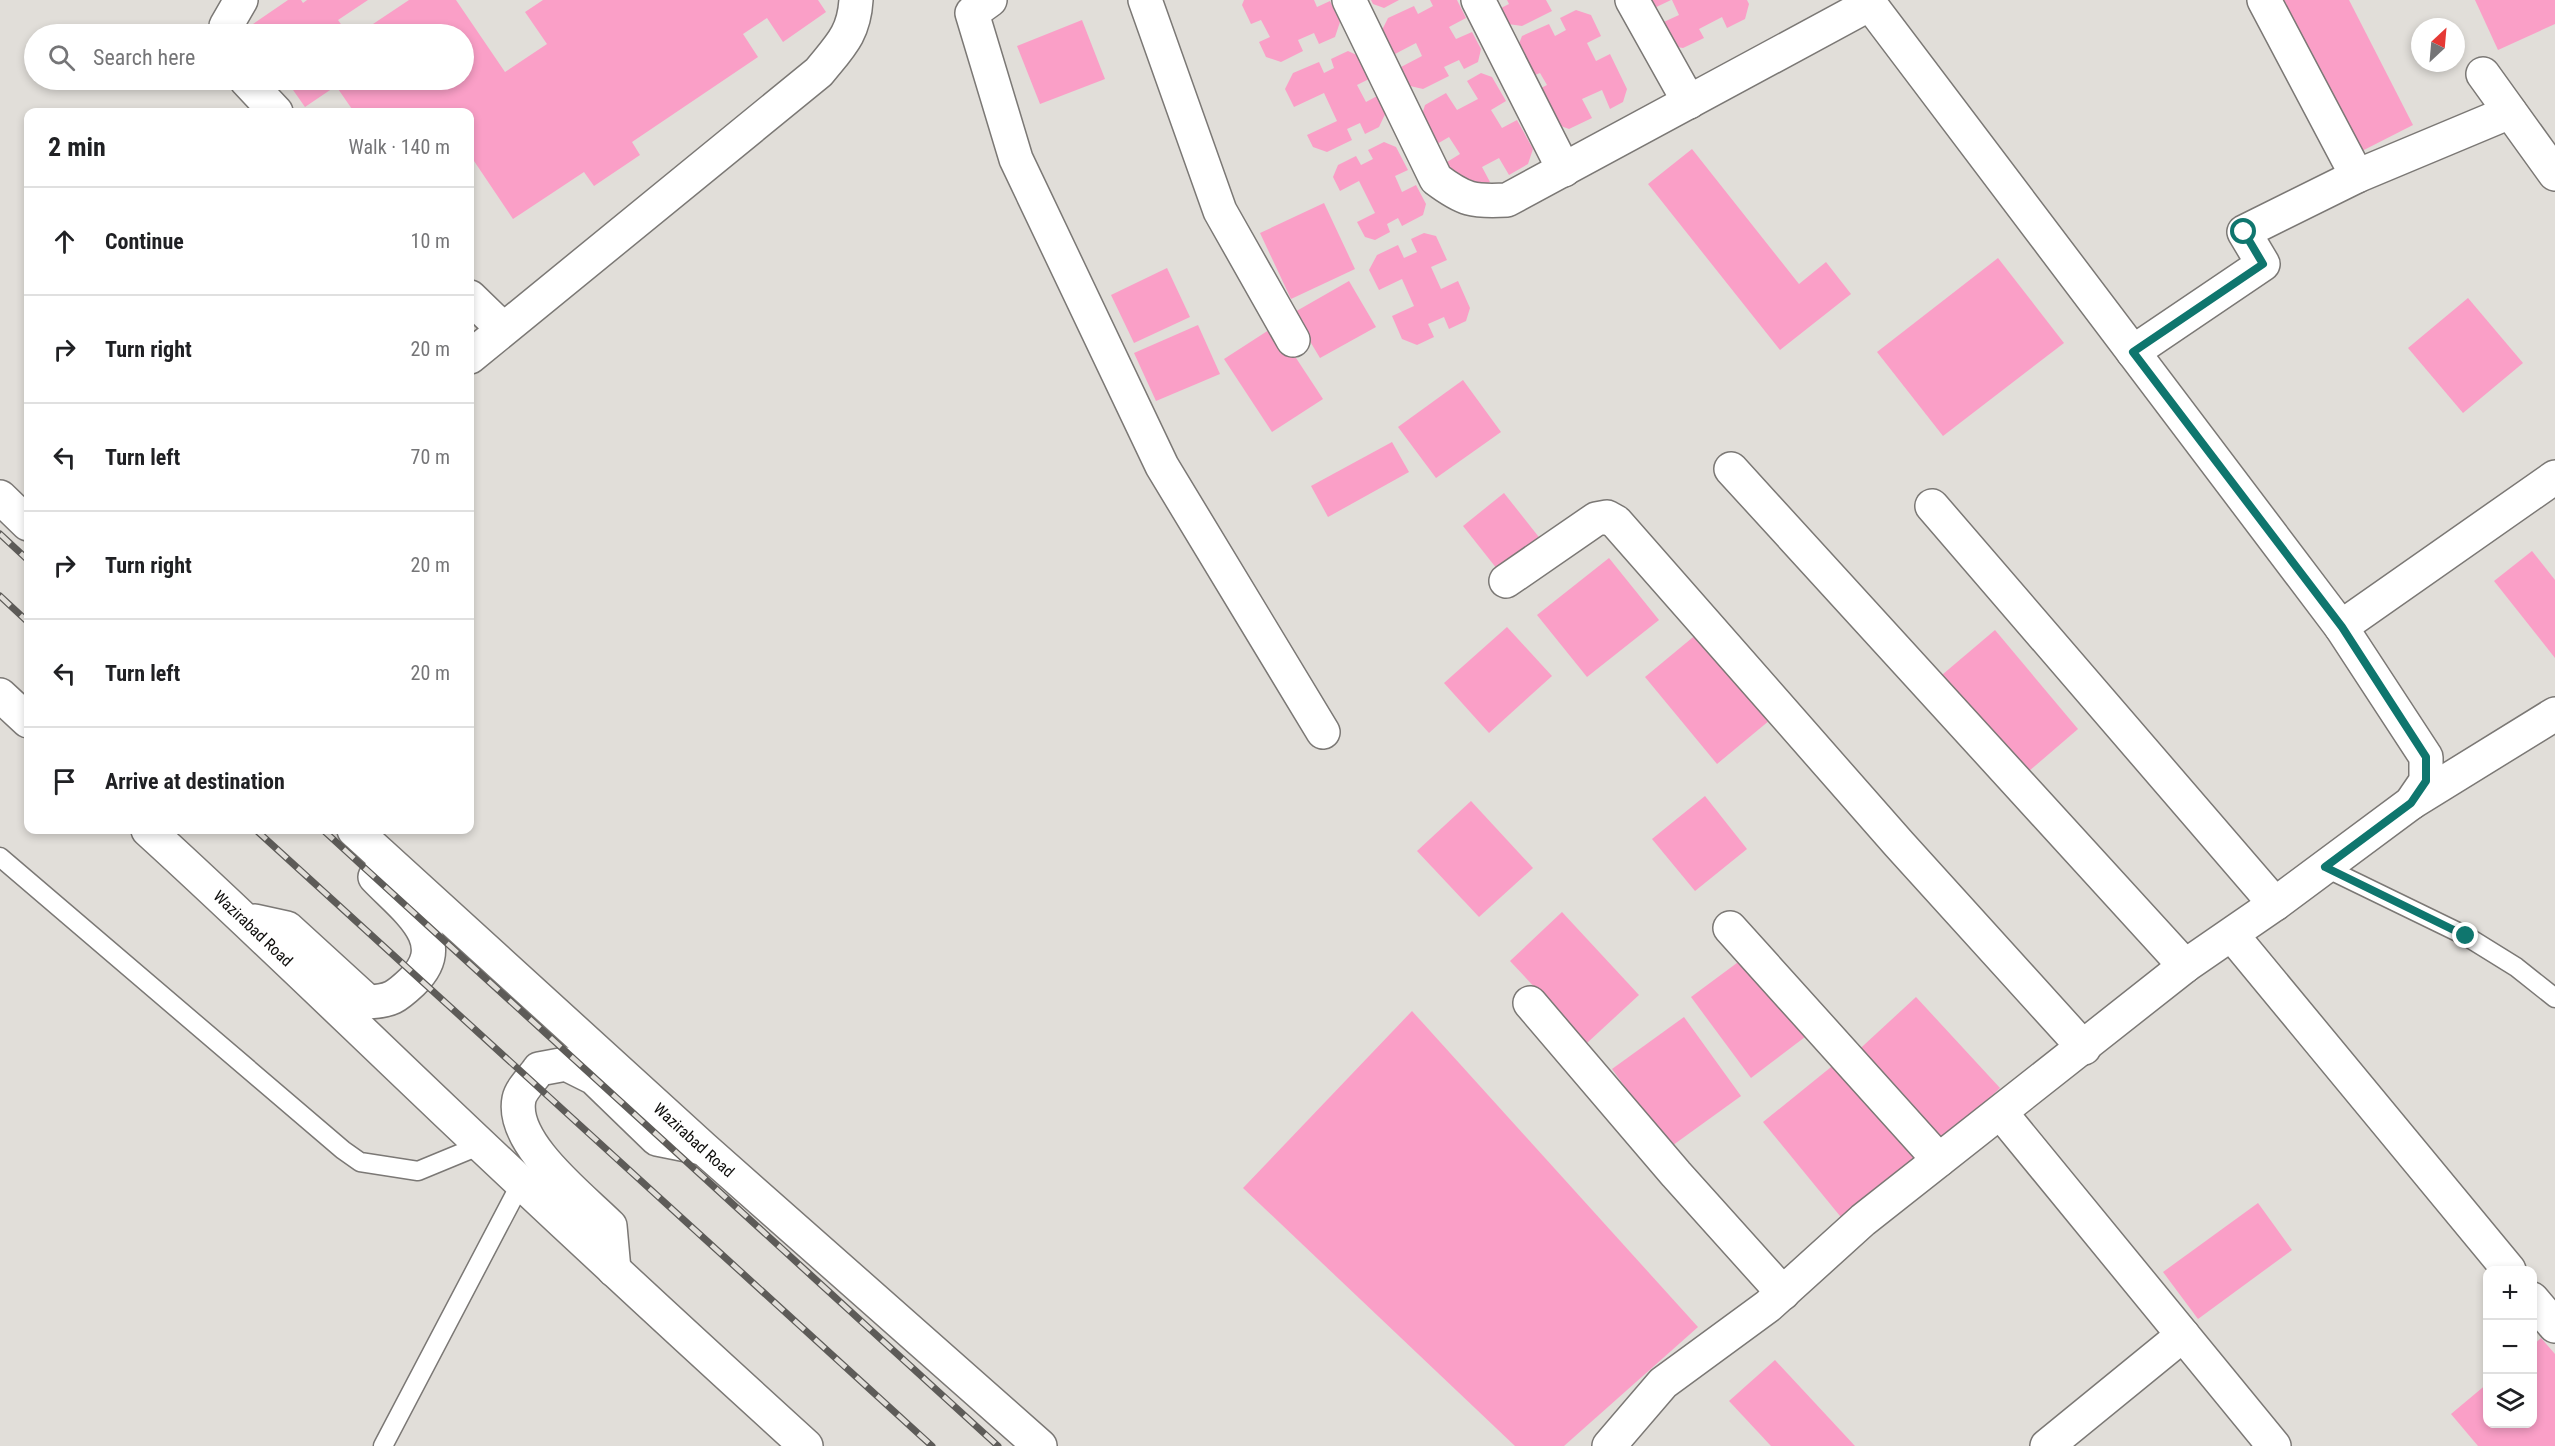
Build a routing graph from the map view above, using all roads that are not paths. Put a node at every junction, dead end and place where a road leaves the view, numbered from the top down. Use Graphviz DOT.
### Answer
graph roads {
  1 [pos="241,0"];
  2 [pos="856,0"];
  3 [pos="990,0"];
  4 [pos="1145,0"];
  5 [pos="1348,0"];
  6 [pos="1478,0"];
  7 [pos="1632,0"];
  8 [pos="2264,0"];
  9 [pos="1868,2"];
  10 [pos="227,24"];
  11 [pos="2483,74"];
  12 [pos="255,90"];
  13 [pos="1689,102"];
  14 [pos="272,108"];
  15 [pos="2510,112"];
  16 [pos="1564,170"];
  17 [pos="2555,174"];
  18 [pos="2357,176"];
  19 [pos="474,301"];
  20 [pos="504,329"];
  21 [pos="1293,340"];
  22 [pos="2133,352"];
  23 [pos="474,354"];
  24 [pos="1731,470"];
  25 [pos="2555,477"];
  26 [pos="0,497"];
  27 [pos="1932,506"];
  28 [pos="24,520"];
  29 [pos="1506,581"];
  30 [pos="2342,627"];
  31 [pos="0,695"];
  32 [pos="2555,714"];
  33 [pos="24,717"];
  34 [pos="1323,732"];
  35 [pos="2411,803"];
  36 [pos="152,834"];
  37 [pos="353,834"];
  38 [pos="357,834"];
  39 [pos="0,856"];
  40 [pos="2325,867"];
  41 [pos="2275,903"];
  42 [pos="246,919"];
  43 [pos="1730,928"];
  44 [pos="2232,935"];
  45 [pos="2186,966"];
  46 [pos="2555,998"];
  47 [pos="1530,1003"];
  48 [pos="2084,1048"];
  49 [pos="2001,1113"];
  50 [pos="481,1145"];
  51 [pos="703,1148"];
  52 [pos="1939,1160"];
  53 [pos="521,1183"];
  54 [pos="2506,1266"];
  55 [pos="614,1270"];
  56 [pos="1783,1293"];
  57 [pos="2537,1305"];
  58 [pos="2555,1326"];
  59 [pos="2183,1335"];
  60 [pos="383,1446"];
  61 [pos="806,1446"];
  62 [pos="1040,1446"];
  63 [pos="1609,1446"];
  64 [pos="2047,1446"];
  65 [pos="2274,1446"];
  1 -- 10 [label="main road"];
  2 -- 20 [label="main road"];
  3 -- 34 [label="main road"];
  4 -- 21 [label="main road"];
  5 -- 16 [label="main road"];
  6 -- 16 [label="main road"];
  7 -- 13 [label="main road"];
  8 -- 18 [label="main road"];
  9 -- 13 [label="main road"];
  9 -- 22 [label="main road"];
  11 -- 15 [label="main road"];
  12 -- 14 [label="main road"];
  13 -- 16 [label="main road"];
  15 -- 17 [label="main road"];
  15 -- 18 [label="main road"];
  18 -- 22 [label="main road"];
  19 -- 20 [label="main road"];
  20 -- 23 [label="main road"];
  22 -- 30 [label="main road"];
  24 -- 45 [label="main road"];
  25 -- 30 [label="main road"];
  26 -- 28 [label="main road"];
  27 -- 41 [label="main road"];
  29 -- 48 [label="main road"];
  30 -- 35 [label="main road"];
  31 -- 33 [label="main road"];
  32 -- 35 [label="main road"];
  35 -- 40 [label="main road"];
  36 -- 42 [label="main road, Wazirabad Road"];
  37 -- 42 [label="main road"];
  38 -- 51 [label="main road, Wazirabad Road"];
  39 -- 50 [label="lane"];
  40 -- 41 [label="main road"];
  40 -- 46 [label="lane"];
  41 -- 44 [label="main road"];
  42 -- 50 [label="main road, Wazirabad Road"];
  43 -- 52 [label="main road"];
  44 -- 45 [label="main road"];
  44 -- 54 [label="main road"];
  45 -- 48 [label="main road"];
  47 -- 56 [label="main road"];
  48 -- 49 [label="main road"];
  49 -- 52 [label="main road"];
  49 -- 59 [label="main road"];
  50 -- 53 [label="main road, Wazirabad Road"];
  51 -- 55 [label="main road"];
  51 -- 62 [label="main road, Wazirabad Road"];
  52 -- 56 [label="main road"];
  53 -- 55 [label="main road, Wazirabad Road"];
  53 -- 60 [label="lane"];
  55 -- 61 [label="main road, Wazirabad Road"];
  56 -- 63 [label="main road"];
  57 -- 58 [label="main road"];
  59 -- 64 [label="main road"];
  59 -- 65 [label="main road"];
}
